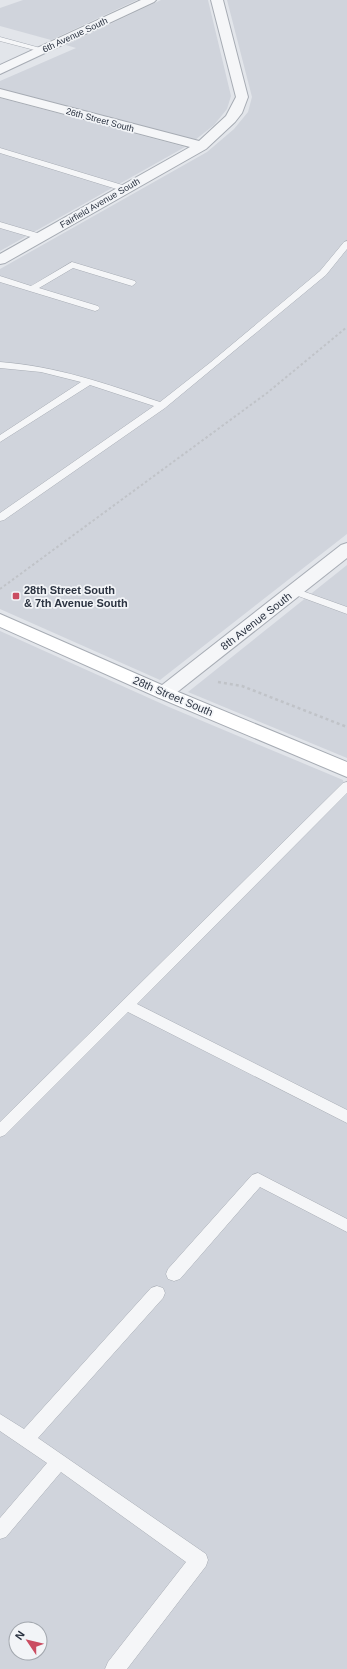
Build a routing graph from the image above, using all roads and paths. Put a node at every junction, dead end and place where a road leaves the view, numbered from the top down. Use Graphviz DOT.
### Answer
graph roads {
  1 [pos="150,0"];
  2 [pos="217,0"];
  3 [pos="0,39"];
  4 [pos="42,50"];
  5 [pos="0,70"];
  6 [pos="0,93"];
  7 [pos="201,146"];
  8 [pos="1,152"];
  9 [pos="126,189"];
  10 [pos="0,226"];
  11 [pos="41,237"];
  12 [pos="347,244"];
  13 [pos="0,260"];
  14 [pos="0,279"];
  15 [pos="132,283"];
  16 [pos="31,289"];
  17 [pos="95,308"];
  18 [pos="347,327"];
  19 [pos="0,365"];
  20 [pos="88,382"];
  21 [pos="162,406"];
  22 [pos="0,439"];
  23 [pos="0,518"];
  24 [pos="347,549"];
  25 [pos="0,589"];
  26 [pos="294,591"];
  27 [pos="347,611"];
  28 [pos="0,620"];
  29 [pos="192,671"];
  30 [pos="164,693"];
  31 [pos="347,727"];
  32 [pos="347,770"];
  33 [pos="347,786"];
  34 [pos="127,1005"];
  35 [pos="347,1117"];
  36 [pos="0,1131"];
  37 [pos="347,1226"];
  38 [pos="174,1274"];
  39 [pos="157,1293"];
  40 [pos="0,1422"];
  41 [pos="26,1439"];
  42 [pos="59,1461"];
  43 [pos="0,1531"];
  44 [pos="115,1669"];
  1 -- 4 [label="street, 6th Avenue South"];
  2 -- 7 [label="street, Fairfield Avenue South"];
  3 -- 4 [label="lane"];
  4 -- 5 [label="street, 6th Avenue South"];
  6 -- 7 [label="street, 26th Street South"];
  7 -- 9 [label="street, Fairfield Avenue South"];
  8 -- 9 [label="lane"];
  9 -- 11 [label="street, Fairfield Avenue South"];
  10 -- 11 [label="lane"];
  11 -- 13 [label="street, Fairfield Avenue South"];
  12 -- 21 [label="lane"];
  14 -- 16 [label="lane"];
  15 -- 16 [label="lane"];
  16 -- 17 [label="lane"];
  18 -- 25 [label="path"];
  19 -- 20 [label="lane"];
  20 -- 21 [label="lane"];
  20 -- 22 [label="lane"];
  21 -- 23 [label="lane"];
  24 -- 26 [label="street, 8th Avenue South"];
  26 -- 27 [label="lane"];
  26 -- 29 [label="street, 8th Avenue South"];
  28 -- 30 [label="street, 28th Street South"];
  29 -- 30 [label="street, 8th Avenue South"];
  29 -- 31 [label="path"];
  30 -- 32 [label="street, 28th Street South"];
  33 -- 34 [label="lane"];
  34 -- 35 [label="lane"];
  34 -- 36 [label="lane"];
  37 -- 38 [label="lane"];
  39 -- 41 [label="lane"];
  40 -- 41 [label="lane"];
  41 -- 42 [label="lane"];
  42 -- 43 [label="lane"];
  42 -- 44 [label="lane"];
}
